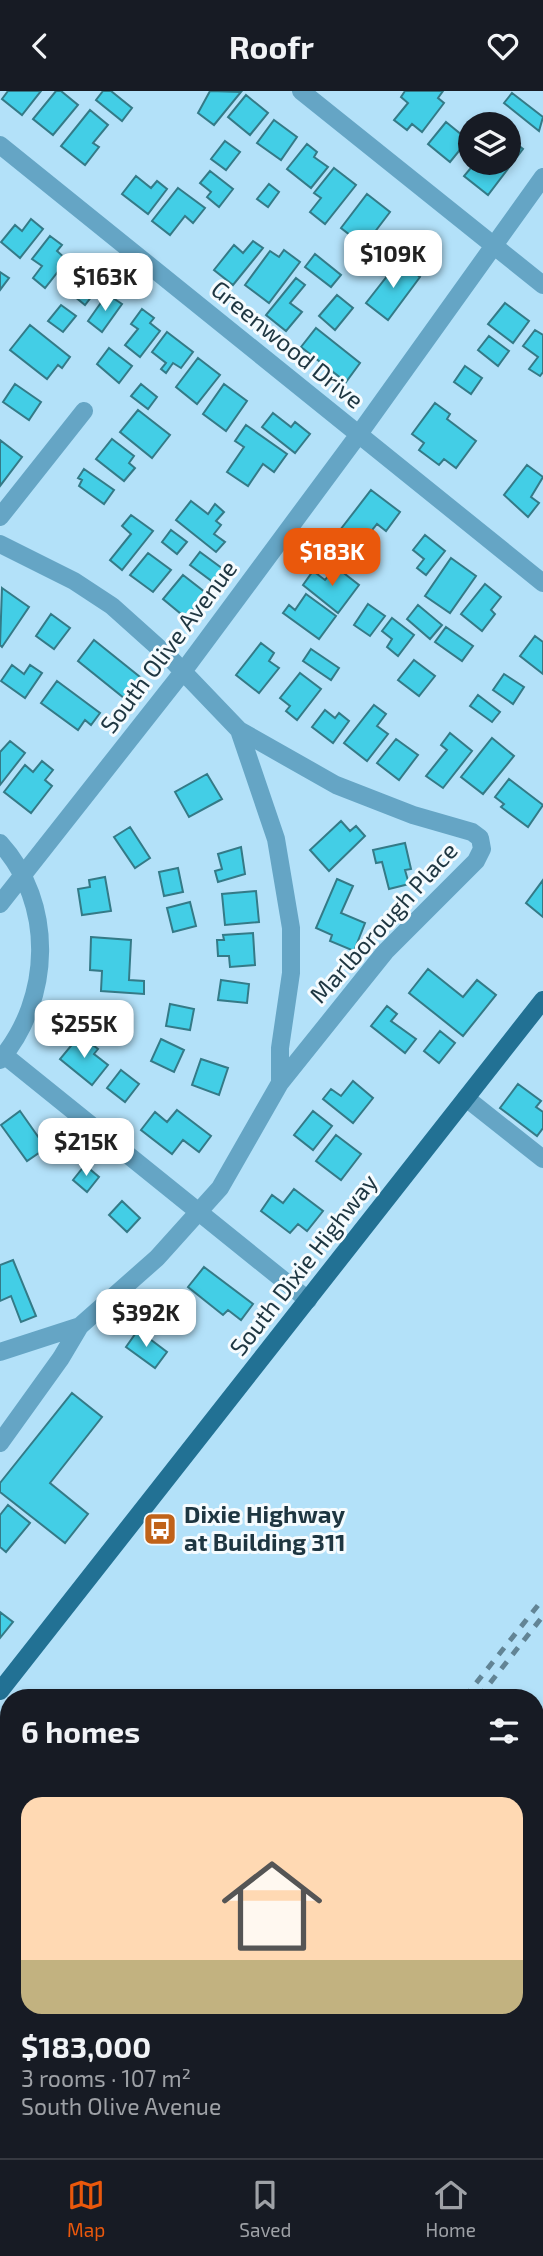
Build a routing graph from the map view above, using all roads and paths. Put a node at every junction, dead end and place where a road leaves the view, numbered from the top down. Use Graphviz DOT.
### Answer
graph roads {
  1 [pos="301,91"];
  2 [pos="0,145"];
  3 [pos="543,177"];
  4 [pos="494,245"];
  5 [pos="543,285"];
  6 [pos="84,411"];
  7 [pos="359,434"];
  8 [pos="0,517"];
  9 [pos="0,544"];
  10 [pos="543,583"];
  11 [pos="182,673"];
  12 [pos="239,730"];
  13 [pos="0,843"];
  14 [pos="23,875"];
  15 [pos="0,904"];
  16 [pos="543,1000"];
  17 [pos="2,1058"];
  18 [pos="280,1083"];
  19 [pos="466,1098"];
  20 [pos="543,1159"];
  21 [pos="200,1212"];
  22 [pos="308,1300"];
  23 [pos="80,1326"];
  24 [pos="0,1352"];
  25 [pos="0,1443"];
  26 [pos="2,1689"];
  1 -- 4 [label="street"];
  2 -- 7 [label="street, Greenwood Drive"];
  3 -- 4 [label="street, South Olive Avenue"];
  4 -- 5 [label="street"];
  4 -- 7 [label="street, South Olive Avenue"];
  6 -- 8 [label="street"];
  7 -- 10 [label="street, Greenwood Drive"];
  7 -- 11 [label="street, South Olive Avenue"];
  9 -- 11 [label="street"];
  11 -- 12 [label="street"];
  11 -- 14 [label="street, South Olive Avenue"];
  12 -- 18 [label="street"];
  12 -- 18 [label="street, Marlborough Place"];
  13 -- 14 [label="street"];
  14 -- 15 [label="street, South Olive Avenue"];
  14 -- 17 [label="street"];
  16 -- 19 [label="main road, South Dixie Highway"];
  17 -- 21 [label="street"];
  18 -- 21 [label="street"];
  19 -- 20 [label="street"];
  19 -- 22 [label="main road, South Dixie Highway"];
  21 -- 22 [label="street"];
  21 -- 23 [label="street"];
  22 -- 26 [label="main road, South Dixie Highway"];
  23 -- 24 [label="street"];
  23 -- 25 [label="street"];
}
